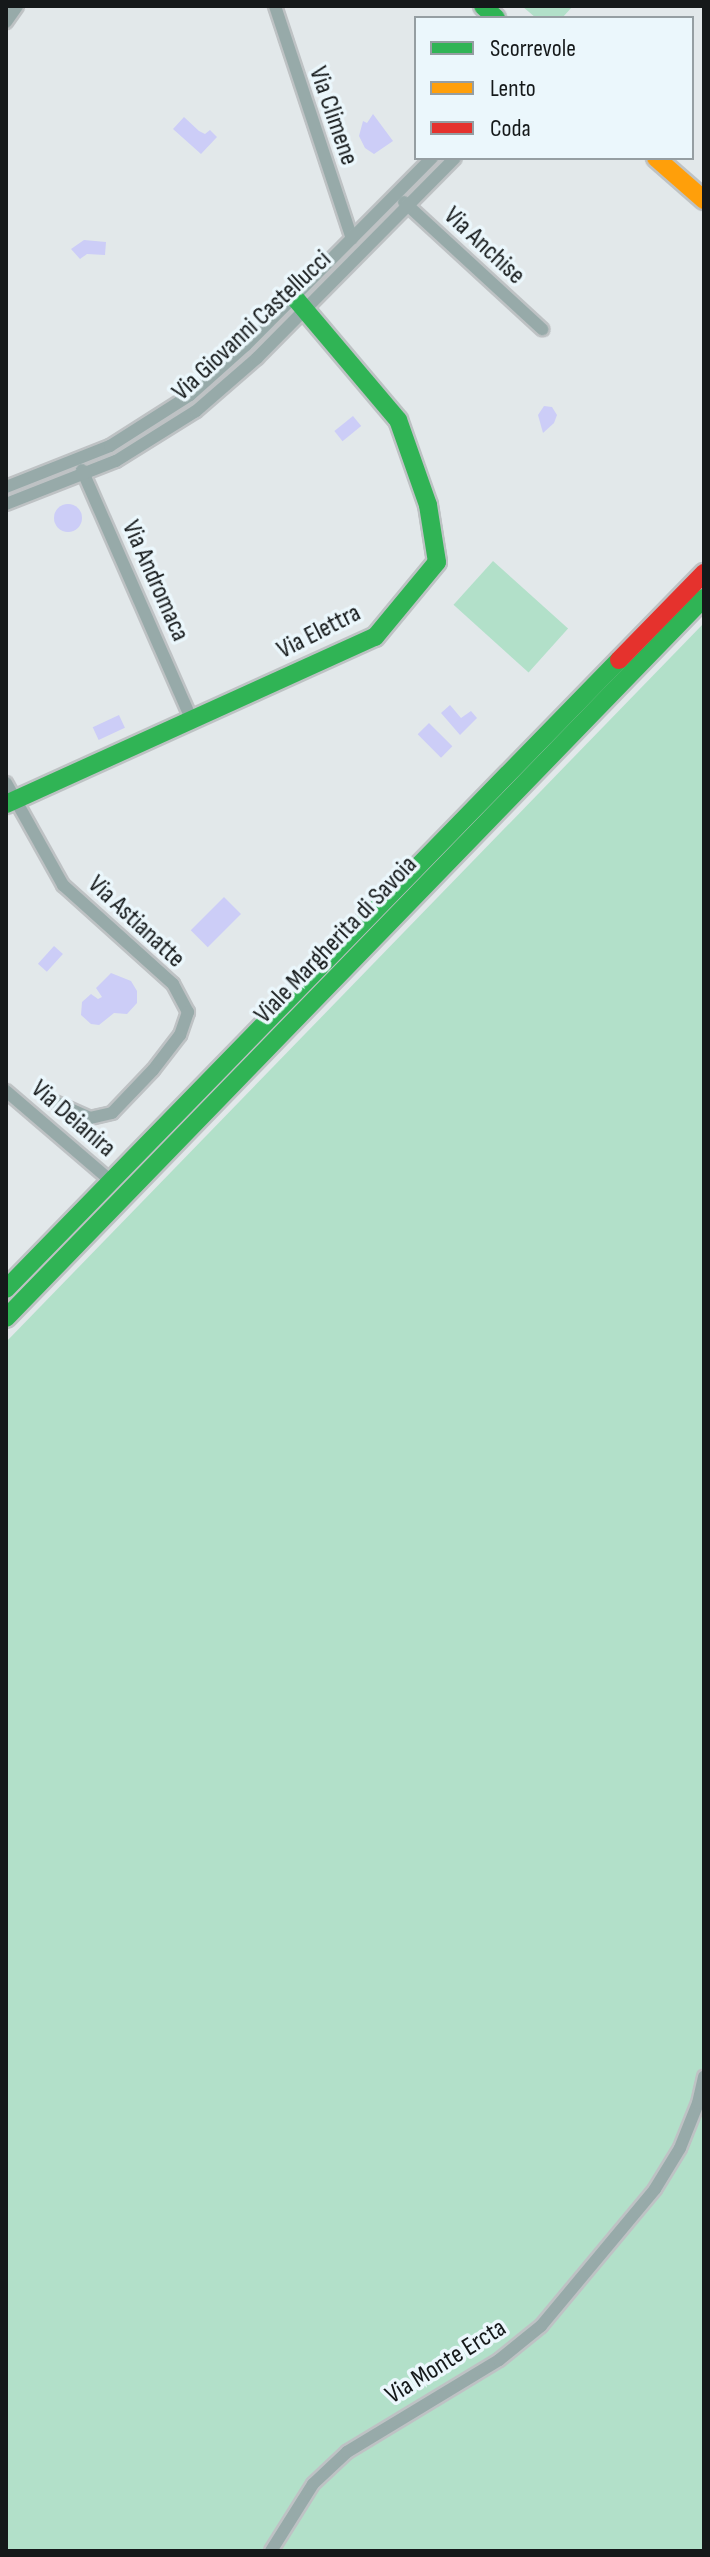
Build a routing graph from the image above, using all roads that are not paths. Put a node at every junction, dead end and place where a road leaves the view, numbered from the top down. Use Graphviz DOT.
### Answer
graph roads {
  1 [pos="17,6"];
  2 [pos="275,6"];
  3 [pos="6,22"];
  4 [pos="430,160"];
  5 [pos="453,160"];
  6 [pos="658,160"];
  7 [pos="397,194"];
  8 [pos="704,200"];
  9 [pos="408,206"];
  10 [pos="352,239"];
  11 [pos="300,304"];
  12 [pos="542,329"];
  13 [pos="78,460"];
  14 [pos="84,475"];
  15 [pos="6,487"];
  16 [pos="6,504"];
  17 [pos="704,573"];
  18 [pos="704,598"];
  19 [pos="192,720"];
  20 [pos="6,783"];
  21 [pos="10,803"];
  22 [pos="6,1091"];
  23 [pos="52,1101"];
  24 [pos="111,1181"];
  25 [pos="6,1289"];
  26 [pos="6,1318"];
  27 [pos="704,2077"];
  28 [pos="271,2551"];
  1 -- 3 [label="street"];
  2 -- 10 [label="street, Via Climene"];
  4 -- 7 [label="street, Via Giovanni Castellucci"];
  5 -- 9 [label="street, Via Giovanni Castellucci"];
  6 -- 8 [label="street"];
  7 -- 9 [label="street, Via Anchise"];
  7 -- 10 [label="street, Via Giovanni Castellucci"];
  9 -- 11 [label="street, Via Giovanni Castellucci"];
  9 -- 12 [label="street, Via Anchise"];
  10 -- 11 [label="street, Via Giovanni Castellucci"];
  11 -- 13 [label="street, Via Giovanni Castellucci"];
  11 -- 14 [label="street, Via Giovanni Castellucci"];
  11 -- 19 [label="street, Via Elettra"];
  13 -- 14 [label="street, Via Andromaca"];
  13 -- 15 [label="street, Via Giovanni Castellucci"];
  14 -- 16 [label="street, Via Giovanni Castellucci"];
  14 -- 19 [label="street, Via Andromaca"];
  17 -- 24 [label="street, Viale Margherita di Savoia"];
  18 -- 26 [label="street, Viale Margherita di Savoia"];
  19 -- 21 [label="street, Via Elettra"];
  20 -- 21 [label="street, Via Astianatte"];
  21 -- 23 [label="street, Via Astianatte"];
  22 -- 24 [label="street, Via Deianira"];
  24 -- 25 [label="street, Viale Margherita di Savoia"];
  27 -- 28 [label="street, Via Monte Ercta"];
}
